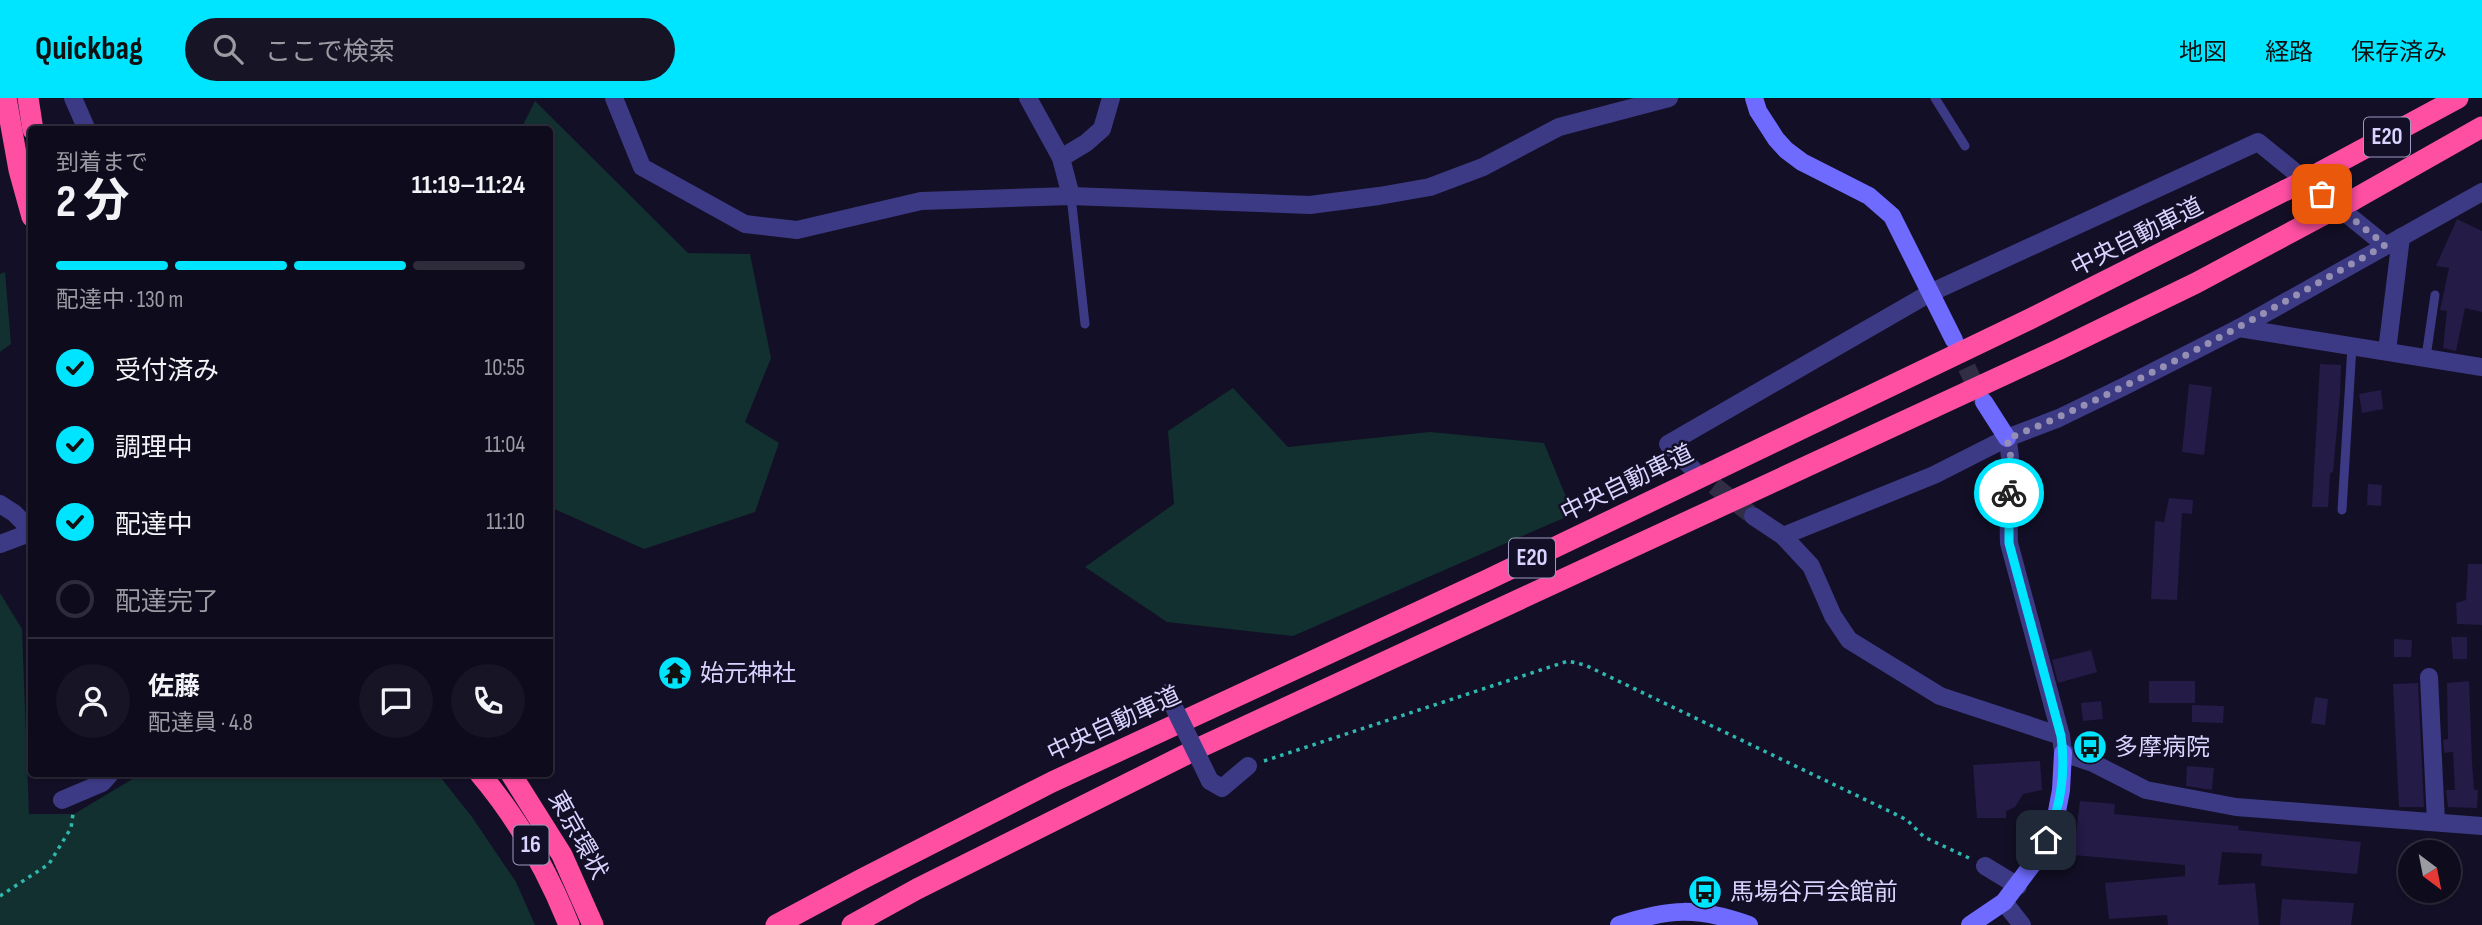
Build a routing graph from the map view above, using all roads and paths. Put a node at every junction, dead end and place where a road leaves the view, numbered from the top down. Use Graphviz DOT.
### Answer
graph roads {
  1 [pos="6,98"];
  2 [pos="28,98"];
  3 [pos="73,98"];
  4 [pos="614,98"];
  5 [pos="1028,98"];
  6 [pos="1111,98"];
  7 [pos="1669,98"];
  8 [pos="1754,98"];
  9 [pos="1935,98"];
  10 [pos="2458,98"];
  11 [pos="32,126"];
  12 [pos="85,126"];
  13 [pos="2482,127"];
  14 [pos="1965,146"];
  15 [pos="1061,158"];
  16 [pos="2482,192"];
  17 [pos="1071,196"];
  18 [pos="28,203"];
  19 [pos="2393,241"];
  20 [pos="1930,293"];
  21 [pos="2435,295"];
  22 [pos="1085,324"];
  23 [pos="2239,328"];
  24 [pos="1954,340"];
  25 [pos="2352,346"];
  26 [pos="2387,351"];
  27 [pos="2426,356"];
  28 [pos="2482,367"];
  29 [pos="1984,402"];
  30 [pos="2007,439"];
  31 [pos="1691,467"];
  32 [pos="0,504"];
  33 [pos="2342,510"];
  34 [pos="1753,516"];
  35 [pos="28,528"];
  36 [pos="28,534"];
  37 [pos="1783,536"];
  38 [pos="0,544"];
  39 [pos="2428,677"];
  40 [pos="1167,692"];
  41 [pos="2062,744"];
  42 [pos="1248,766"];
  43 [pos="107,777"];
  44 [pos="483,777"];
  45 [pos="513,777"];
  46 [pos="69,798"];
  47 [pos="2436,822"];
  48 [pos="2482,826"];
  49 [pos="1985,866"];
  50 [pos="2018,886"];
  51 [pos="0,896"];
  52 [pos="2004,902"];
  53 [pos="569,925"];
  54 [pos="593,925"];
  55 [pos="776,925"];
  56 [pos="852,925"];
  57 [pos="1619,925"];
  58 [pos="1749,925"];
  59 [pos="1970,925"];
  60 [pos="2022,925"];
  1 -- 18 [label="highway"];
  2 -- 11 [label="highway"];
  3 -- 12 [label="street"];
  4 -- 17 [label="street"];
  5 -- 15 [label="street"];
  6 -- 15 [label="street"];
  7 -- 17 [label="street"];
  8 -- 20 [label="street"];
  9 -- 14 [label="lane"];
  10 -- 55 [label="highway, 中央自動車道 / E20, bridge"];
  13 -- 56 [label="highway, E20, bridge"];
  15 -- 17 [label="street"];
  16 -- 19 [label="street"];
  17 -- 22 [label="lane"];
  19 -- 20 [label="street"];
  19 -- 23 [label="street"];
  19 -- 26 [label="street"];
  20 -- 24 [label="street"];
  20 -- 31 [label="street"];
  21 -- 27 [label="lane"];
  23 -- 25 [label="street"];
  23 -- 30 [label="street"];
  25 -- 26 [label="street"];
  25 -- 33 [label="lane"];
  26 -- 27 [label="street"];
  27 -- 28 [label="street"];
  29 -- 30 [label="street"];
  30 -- 37 [label="street"];
  30 -- 41 [label="street"];
  32 -- 35 [label="street"];
  34 -- 37 [label="street"];
  36 -- 38 [label="street"];
  37 -- 41 [label="street"];
  39 -- 47 [label="street"];
  40 -- 42 [label="street, bridge"];
  41 -- 47 [label="street"];
  41 -- 50 [label="street"];
  42 -- 49 [label="path"];
  43 -- 46 [label="street"];
  44 -- 53 [label="highway, 東京環状 / 16"];
  45 -- 54 [label="highway, 東京環状 / 16"];
  46 -- 51 [label="path"];
  47 -- 48 [label="street"];
  49 -- 50 [label="street"];
  50 -- 52 [label="street"];
  52 -- 59 [label="street"];
  52 -- 60 [label="street"];
  57 -- 58 [label="street"];
}
